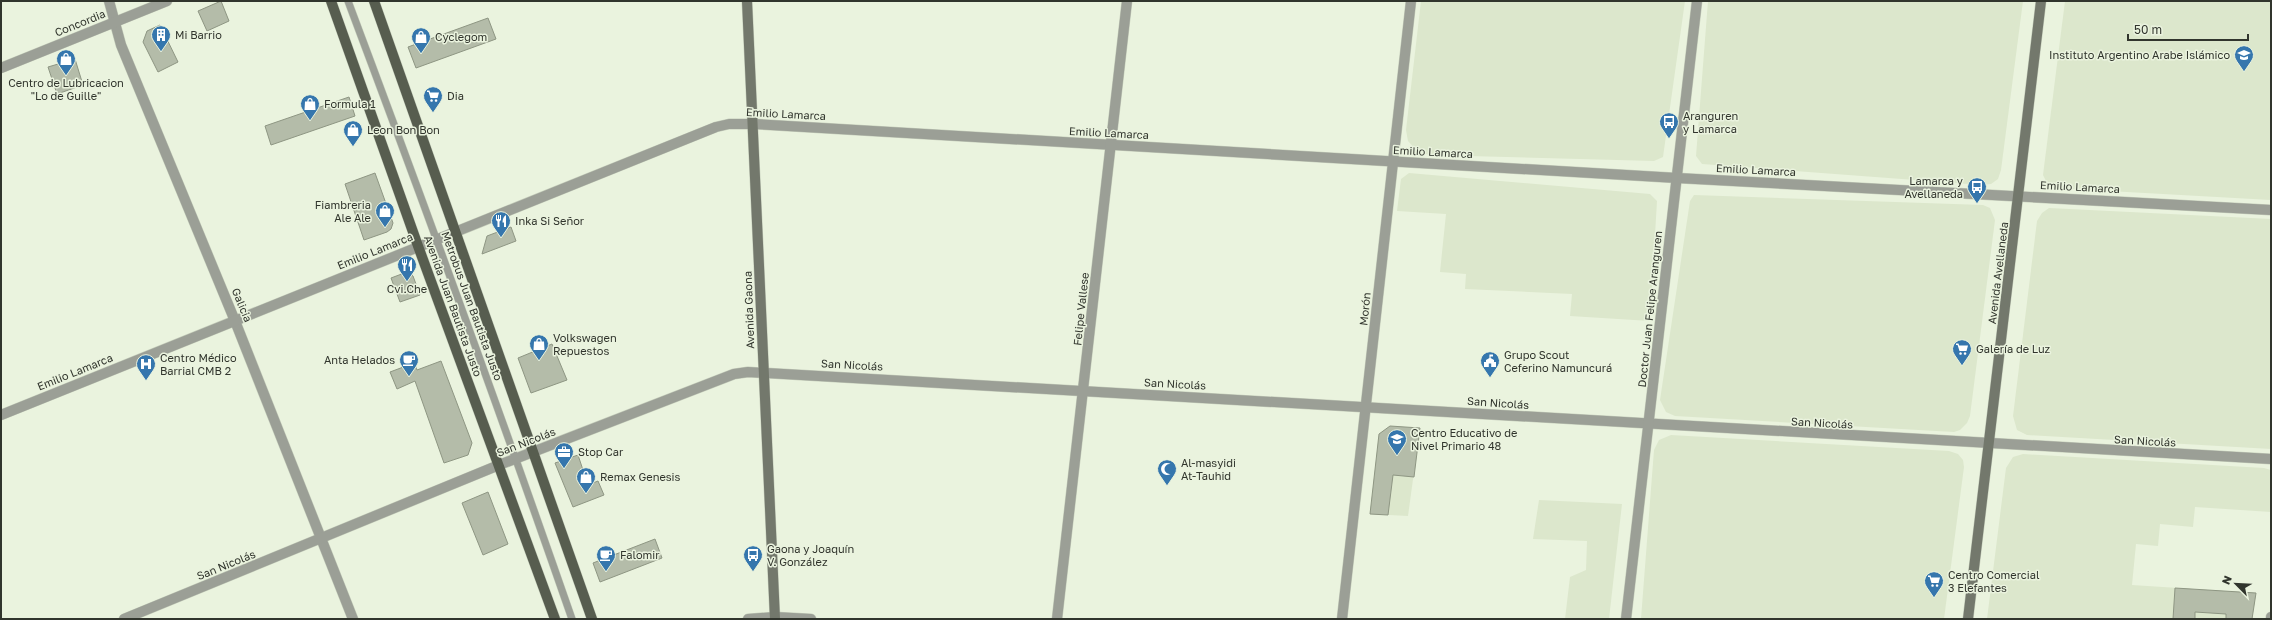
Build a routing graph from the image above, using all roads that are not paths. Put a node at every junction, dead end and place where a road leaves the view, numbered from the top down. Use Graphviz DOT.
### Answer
graph roads {
  1 [pos="108,1"];
  2 [pos="167,1"];
  3 [pos="331,1"];
  4 [pos="348,1"];
  5 [pos="374,1"];
  6 [pos="747,1"];
  7 [pos="1127,1"];
  8 [pos="1411,1"];
  9 [pos="1697,1"];
  10 [pos="2041,1"];
  11 [pos="114,23"];
  12 [pos="1,68"];
  13 [pos="754,124"];
  14 [pos="1112,146"];
  15 [pos="1393,161"];
  16 [pos="1677,178"];
  17 [pos="2019,195"];
  18 [pos="2271,210"];
  19 [pos="454,233"];
  20 [pos="436,240"];
  21 [pos="418,246"];
  22 [pos="235,321"];
  23 [pos="764,372"];
  24 [pos="1084,390"];
  25 [pos="1366,407"];
  26 [pos="1,415"];
  27 [pos="1650,425"];
  28 [pos="1989,444"];
  29 [pos="534,452"];
  30 [pos="517,459"];
  31 [pos="2271,459"];
  32 [pos="499,465"];
  33 [pos="322,538"];
  34 [pos="775,618"];
  35 [pos="124,619"];
  36 [pos="353,619"];
  37 [pos="555,619"];
  38 [pos="572,619"];
  39 [pos="592,619"];
  40 [pos="748,619"];
  41 [pos="811,619"];
  42 [pos="1057,619"];
  43 [pos="1342,619"];
  44 [pos="1626,619"];
  45 [pos="1968,619"];
  1 -- 11 [label="street, Galicia"];
  2 -- 11 [label="street, Concordia"];
  3 -- 21 [label="main road, Avenida Juan Bautista Justo"];
  4 -- 20 [label="lane, Metrobus Juan Bautista Justo"];
  5 -- 19 [label="main road"];
  6 -- 13 [label="main road, Avenida Gaona"];
  7 -- 14 [label="street, Felipe Vallese"];
  8 -- 15 [label="street, Morón"];
  9 -- 16 [label="street, Doctor Juan Felipe Aranguren"];
  10 -- 17 [label="main road, Avenida Avellaneda"];
  11 -- 12 [label="street, Concordia"];
  11 -- 22 [label="street, Galicia"];
  13 -- 14 [label="street, Emilio Lamarca"];
  13 -- 19 [label="street, Emilio Lamarca"];
  13 -- 23 [label="main road, Avenida Gaona"];
  14 -- 15 [label="street, Emilio Lamarca"];
  14 -- 24 [label="street, Felipe Vallese"];
  15 -- 16 [label="street, Emilio Lamarca"];
  15 -- 25 [label="street, Morón"];
  16 -- 17 [label="street, Emilio Lamarca"];
  16 -- 27 [label="street, Doctor Juan Felipe Aranguren"];
  17 -- 18 [label="street, Emilio Lamarca"];
  17 -- 28 [label="main road, Avenida Avellaneda"];
  19 -- 20 [label="street, Emilio Lamarca"];
  19 -- 29 [label="main road"];
  20 -- 21 [label="street, Emilio Lamarca"];
  20 -- 30 [label="lane, Metrobus Juan Bautista Justo"];
  21 -- 22 [label="street, Emilio Lamarca"];
  21 -- 32 [label="main road, Avenida Juan Bautista Justo"];
  22 -- 26 [label="street, Emilio Lamarca"];
  22 -- 33 [label="street, Galicia"];
  23 -- 24 [label="street, San Nicolás"];
  23 -- 29 [label="street, San Nicolás"];
  23 -- 34 [label="main road, Avenida Gaona"];
  24 -- 25 [label="street, San Nicolás"];
  24 -- 42 [label="street, Felipe Vallese"];
  25 -- 27 [label="street, San Nicolás"];
  25 -- 43 [label="street, Morón"];
  27 -- 28 [label="street, San Nicolás"];
  27 -- 44 [label="street, Doctor Juan Felipe Aranguren"];
  28 -- 31 [label="street, San Nicolás"];
  28 -- 45 [label="main road, Avenida Avellaneda"];
  29 -- 30 [label="street, San Nicolás"];
  29 -- 39 [label="main road"];
  30 -- 32 [label="street, San Nicolás"];
  30 -- 38 [label="lane, Metrobus Juan Bautista Justo"];
  32 -- 33 [label="street, San Nicolás"];
  32 -- 37 [label="main road, Avenida Juan Bautista Justo"];
  33 -- 35 [label="street, San Nicolás"];
  33 -- 36 [label="street, Galicia"];
  34 -- 40 [label="street"];
  34 -- 41 [label="street"];
}
